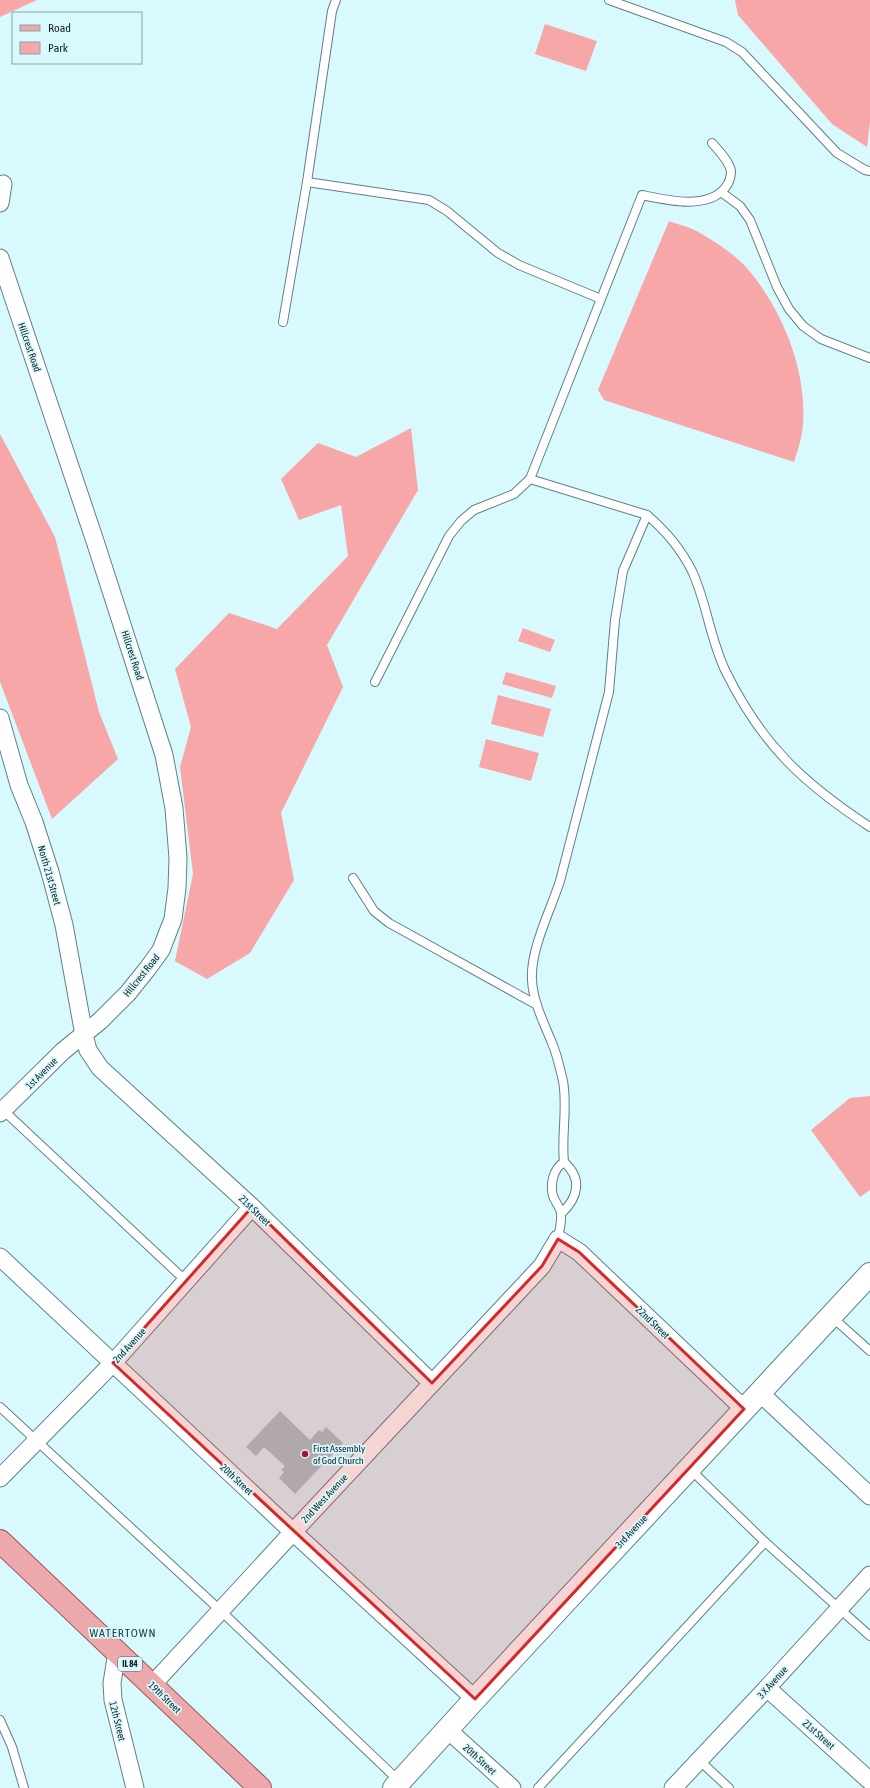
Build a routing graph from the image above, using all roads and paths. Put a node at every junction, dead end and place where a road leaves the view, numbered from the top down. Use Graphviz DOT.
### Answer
graph roads {
  1 [pos="336,0"];
  2 [pos="609,0"];
  3 [pos="712,143"];
  4 [pos="870,171"];
  5 [pos="307,182"];
  6 [pos="3,184"];
  7 [pos="721,192"];
  8 [pos="0,203"];
  9 [pos="0,258"];
  10 [pos="601,299"];
  11 [pos="283,322"];
  12 [pos="870,358"];
  13 [pos="530,479"];
  14 [pos="647,515"];
  15 [pos="375,682"];
  16 [pos="0,718"];
  17 [pos="870,827"];
  18 [pos="353,878"];
  19 [pos="537,1005"];
  20 [pos="84,1035"];
  21 [pos="2,1112"];
  22 [pos="564,1162"];
  23 [pos="252,1207"];
  24 [pos="562,1213"];
  25 [pos="558,1239"];
  26 [pos="0,1257"];
  27 [pos="870,1274"];
  28 [pos="186,1281"];
  29 [pos="831,1316"];
  30 [pos="870,1351"];
  31 [pos="113,1363"];
  32 [pos="432,1383"];
  33 [pos="760,1393"];
  34 [pos="0,1407"];
  35 [pos="744,1409"];
  36 [pos="36,1441"];
  37 [pos="689,1468"];
  38 [pos="0,1478"];
  39 [pos="870,1496"];
  40 [pos="293,1532"];
  41 [pos="0,1541"];
  42 [pos="765,1542"];
  43 [pos="870,1575"];
  44 [pos="839,1608"];
  45 [pos="221,1610"];
  46 [pos="870,1636"];
  47 [pos="117,1652"];
  48 [pos="152,1685"];
  49 [pos="768,1688"];
  50 [pos="475,1698"];
  51 [pos="0,1720"];
  52 [pos="448,1730"];
  53 [pos="700,1760"];
  54 [pos="870,1781"];
  55 [pos="397,1785"];
  56 [pos="24,1788"];
  57 [pos="135,1788"];
  58 [pos="260,1788"];
  59 [pos="512,1788"];
  60 [pos="538,1788"];
  61 [pos="673,1788"];
  62 [pos="729,1788"];
  1 -- 5 [label="lane"];
  2 -- 4 [label="lane"];
  3 -- 7 [label="lane"];
  5 -- 10 [label="lane"];
  5 -- 11 [label="lane"];
  6 -- 8 [label="street"];
  7 -- 10 [label="lane"];
  7 -- 12 [label="lane"];
  9 -- 20 [label="street, Hillcrest Road"];
  10 -- 13 [label="lane"];
  13 -- 14 [label="lane"];
  13 -- 15 [label="lane"];
  14 -- 17 [label="lane"];
  14 -- 19 [label="lane"];
  16 -- 20 [label="street, North 21st Street"];
  18 -- 19 [label="lane"];
  19 -- 22 [label="lane"];
  20 -- 21 [label="street, 1st Avenue"];
  20 -- 23 [label="street, 21st Street"];
  21 -- 28 [label="lane"];
  22 -- 24 [label="lane"];
  22 -- 24 [label="lane"];
  23 -- 28 [label="street, 2nd Avenue"];
  23 -- 32 [label="street, 21st Street"];
  24 -- 25 [label="lane"];
  25 -- 32 [label="street, 2nd West Avenue"];
  25 -- 35 [label="street, 22nd Street"];
  26 -- 31 [label="street, 20th Street"];
  27 -- 29 [label="street, 3rd Avenue"];
  28 -- 31 [label="street, 2nd Avenue"];
  29 -- 30 [label="lane"];
  29 -- 33 [label="street, 3rd Avenue"];
  31 -- 36 [label="street, 2nd Avenue"];
  31 -- 40 [label="street, 20th Street"];
  32 -- 40 [label="street, 2nd West Avenue"];
  33 -- 35 [label="street, 3rd Avenue"];
  33 -- 39 [label="street"];
  34 -- 36 [label="lane"];
  35 -- 37 [label="street, 3rd Avenue"];
  36 -- 38 [label="street, 2nd Avenue"];
  36 -- 45 [label="lane"];
  37 -- 42 [label="lane"];
  37 -- 50 [label="street, 3rd Avenue"];
  40 -- 45 [label="street, 2nd West Avenue"];
  40 -- 50 [label="street, 20th Street"];
  41 -- 47 [label="main road, 19th Street / IL 84"];
  42 -- 44 [label="lane"];
  42 -- 60 [label="lane"];
  43 -- 44 [label="street, 3 X Avenue"];
  44 -- 46 [label="lane"];
  44 -- 49 [label="street, 3 X Avenue"];
  45 -- 48 [label="street, 2nd West Avenue"];
  45 -- 55 [label="lane"];
  47 -- 48 [label="main road, 19th Street / IL 84"];
  47 -- 57 [label="street, 12th Street"];
  48 -- 58 [label="main road, 19th Street / IL 84"];
  49 -- 53 [label="street, 3 X Avenue"];
  49 -- 54 [label="street, 21st Street"];
  50 -- 52 [label="street, 3rd Avenue"];
  51 -- 56 [label="lane"];
  52 -- 55 [label="street, 3rd Avenue"];
  52 -- 59 [label="street, 20th Street"];
  53 -- 61 [label="street, 3 X Avenue"];
  53 -- 62 [label="lane"];
}
